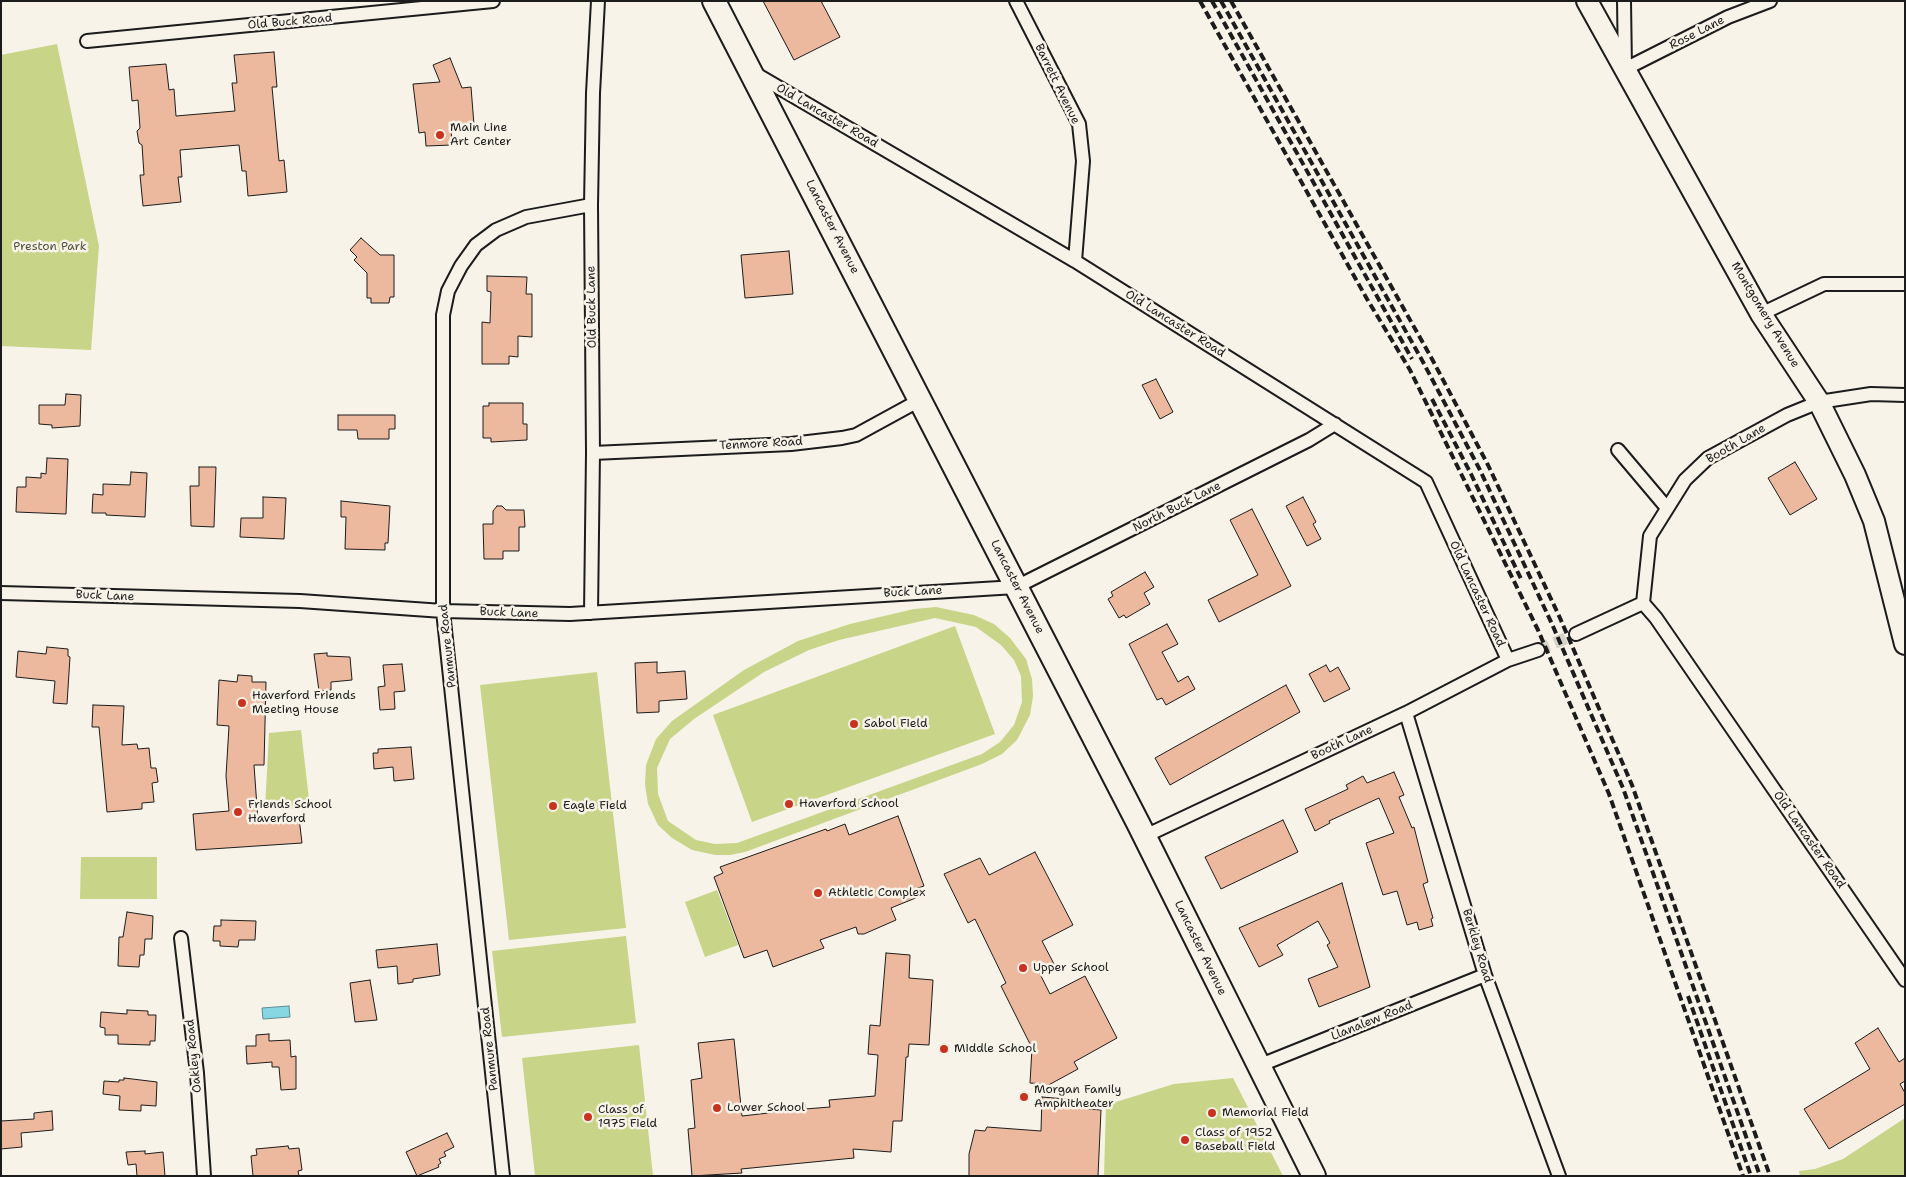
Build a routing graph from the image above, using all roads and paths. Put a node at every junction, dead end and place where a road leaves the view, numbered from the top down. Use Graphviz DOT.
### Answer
graph roads {
  1 [pos="493,1"];
  2 [pos="598,1"];
  3 [pos="714,1"];
  4 [pos="1016,1"];
  5 [pos="1587,1"];
  6 [pos="1624,1"];
  7 [pos="1770,1"];
  8 [pos="88,41"];
  9 [pos="1625,69"];
  10 [pos="752,71"];
  11 [pos="591,205"];
  12 [pos="1075,262"];
  13 [pos="1905,284"];
  14 [pos="1761,314"];
  15 [pos="1905,395"];
  16 [pos="920,400"];
  17 [pos="1819,402"];
  18 [pos="1335,424"];
  19 [pos="1618,450"];
  20 [pos="593,453"];
  21 [pos="1667,508"];
  22 [pos="1016,587"];
  23 [pos="1,593"];
  24 [pos="1643,603"];
  25 [pos="443,611"];
  26 [pos="591,613"];
  27 [pos="1576,634"];
  28 [pos="1905,644"];
  29 [pos="1538,650"];
  30 [pos="1508,660"];
  31 [pos="1406,713"];
  32 [pos="1145,836"];
  33 [pos="181,938"];
  34 [pos="1485,975"];
  35 [pos="1905,980"];
  36 [pos="1258,1066"];
  37 [pos="204,1176"];
  38 [pos="503,1176"];
  39 [pos="1314,1176"];
  40 [pos="1559,1176"];
  1 -- 8 [label="street, Old Buck Road"];
  2 -- 11 [label="street, Old Buck Lane"];
  3 -- 10 [label="highway, Lancaster Avenue"];
  4 -- 12 [label="street, Barrett Avenue"];
  5 -- 9 [label="main road, Montgomery Avenue"];
  6 -- 9 [label="street"];
  7 -- 9 [label="street, Rose Lane"];
  9 -- 14 [label="main road, Montgomery Avenue"];
  10 -- 12 [label="street, Old Lancaster Road"];
  10 -- 16 [label="highway, Lancaster Avenue"];
  11 -- 20 [label="street, Old Buck Lane"];
  11 -- 25 [label="street, Panmure Road"];
  12 -- 18 [label="street, Old Lancaster Road"];
  13 -- 14 [label="street"];
  14 -- 17 [label="main road, Montgomery Avenue"];
  15 -- 17 [label="street, Booth Lane"];
  16 -- 20 [label="street, Tenmore Road"];
  16 -- 22 [label="highway, Lancaster Avenue"];
  17 -- 21 [label="street, Booth Lane"];
  17 -- 28 [label="main road, Montgomery Avenue"];
  18 -- 22 [label="street, North Buck Lane"];
  18 -- 30 [label="street, Old Lancaster Road"];
  19 -- 21 [label="street"];
  20 -- 26 [label="street, Old Buck Lane"];
  21 -- 24 [label="street, Booth Lane"];
  22 -- 26 [label="street, Buck Lane"];
  22 -- 32 [label="highway, Lancaster Avenue"];
  23 -- 25 [label="street, Buck Lane"];
  24 -- 27 [label="street"];
  24 -- 35 [label="street, Old Lancaster Road"];
  25 -- 26 [label="street, Buck Lane"];
  25 -- 38 [label="street, Panmure Road"];
  29 -- 30 [label="street, Booth Lane"];
  30 -- 31 [label="street, Booth Lane"];
  31 -- 32 [label="street, Booth Lane"];
  31 -- 34 [label="street, Berkley Road"];
  32 -- 36 [label="highway, Lancaster Avenue"];
  33 -- 37 [label="street, Oakley Road"];
  34 -- 36 [label="street, Llanalew Road"];
  34 -- 40 [label="street, Berkley Road"];
  36 -- 39 [label="highway, Lancaster Avenue"];
}
